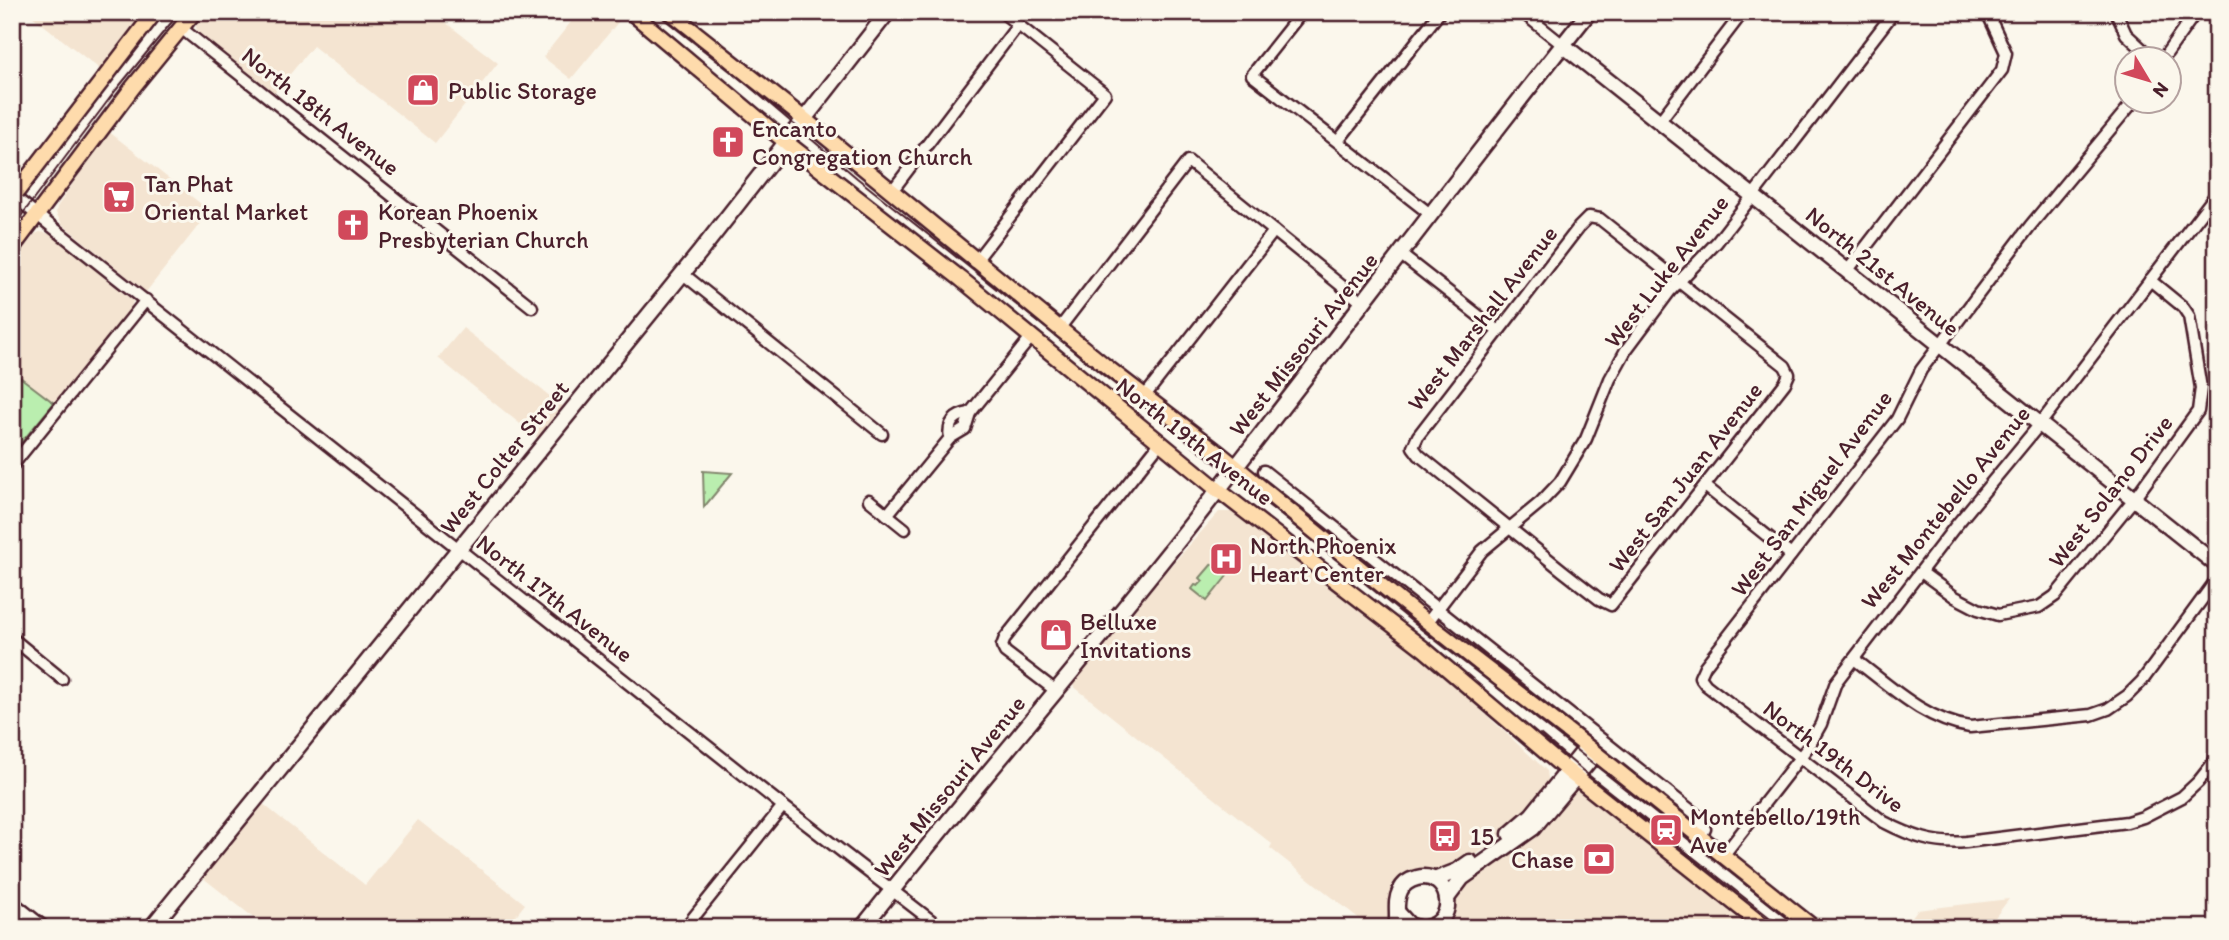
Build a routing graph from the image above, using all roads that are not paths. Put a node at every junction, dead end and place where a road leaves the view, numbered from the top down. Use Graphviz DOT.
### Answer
graph roads {
  1 [pos="155,12"];
  2 [pos="194,12"];
  3 [pos="631,12"];
  4 [pos="670,12"];
  5 [pos="888,12"];
  6 [pos="1002,12"];
  7 [pos="1302,12"];
  8 [pos="1440,12"];
  9 [pos="1522,12"];
  10 [pos="1589,12"];
  11 [pos="1743,12"];
  12 [pos="1894,12"];
  13 [pos="1987,12"];
  14 [pos="2116,12"];
  15 [pos="2196,12"];
  16 [pos="1018,25"];
  17 [pos="181,28"];
  18 [pos="1563,45"];
  19 [pos="2139,46"];
  20 [pos="2172,46"];
  21 [pos="2121,116"];
  22 [pos="805,120"];
  23 [pos="1659,122"];
  24 [pos="1338,141"];
  25 [pos="787,143"];
  26 [pos="892,191"];
  27 [pos="2217,193"];
  28 [pos="13,196"];
  29 [pos="1752,196"];
  30 [pos="1430,214"];
  31 [pos="38,215"];
  32 [pos="1274,231"];
  33 [pos="12,248"];
  34 [pos="1400,254"];
  35 [pos="975,262"];
  36 [pos="1848,270"];
  37 [pos="682,273"];
  38 [pos="2150,280"];
  39 [pos="1679,282"];
  40 [pos="146,300"];
  41 [pos="1364,304"];
  42 [pos="532,307"];
  43 [pos="1059,329"];
  44 [pos="1498,331"];
  45 [pos="1032,336"];
  46 [pos="1941,346"];
  47 [pos="1144,397"];
  48 [pos="2040,424"];
  49 [pos="882,434"];
  50 [pos="1160,443"];
  51 [pos="12,466"];
  52 [pos="1236,467"];
  53 [pos="1264,471"];
  54 [pos="1705,486"];
  55 [pos="1218,490"];
  56 [pos="2134,499"];
  57 [pos="869,500"];
  58 [pos="887,515"];
  59 [pos="1509,528"];
  60 [pos="905,529"];
  61 [pos="459,548"];
  62 [pos="1791,555"];
  63 [pos="2217,565"];
  64 [pos="1921,572"];
  65 [pos="2217,579"];
  66 [pos="1438,608"];
  67 [pos="1427,623"];
  68 [pos="12,638"];
  69 [pos="1854,659"];
  70 [pos="1700,677"];
  71 [pos="62,678"];
  72 [pos="1056,691"];
  73 [pos="1591,750"];
  74 [pos="1799,758"];
  75 [pos="2217,758"];
  76 [pos="1572,774"];
  77 [pos="783,806"];
  78 [pos="1700,837"];
  79 [pos="1723,856"];
  80 [pos="1434,880"];
  81 [pos="892,890"];
  82 [pos="1447,898"];
  83 [pos="12,904"];
  84 [pos="1397,921"];
  85 [pos="42,928"];
  86 [pos="151,928"];
  87 [pos="685,928"];
  88 [pos="862,928"];
  89 [pos="941,928"];
  90 [pos="1417,928"];
  91 [pos="1426,928"];
  92 [pos="1766,928"];
  93 [pos="1814,928"];
  1 -- 28 [label="main road"];
  2 -- 17 [label="main road"];
  3 -- 25 [label="main road, North 19th Avenue"];
  4 -- 22 [label="main road, North 19th Avenue"];
  5 -- 22 [label="street, West Colter Street"];
  6 -- 16 [label="street"];
  7 -- 24 [label="street"];
  8 -- 24 [label="street"];
  9 -- 18 [label="street, North 21st Avenue"];
  10 -- 18 [label="street, West Missouri Avenue"];
  11 -- 23 [label="street"];
  12 -- 29 [label="street, West Luke Avenue"];
  13 -- 36 [label="street"];
  14 -- 19 [label="street"];
  15 -- 20 [label="street"];
  16 -- 26 [label="street"];
  16 -- 35 [label="street"];
  17 -- 31 [label="main road"];
  17 -- 42 [label="street, North 18th Avenue"];
  18 -- 23 [label="street, North 21st Avenue"];
  18 -- 30 [label="street, West Missouri Avenue"];
  21 -- 46 [label="street, West San Miguel Avenue"];
  22 -- 25 [label="street, West Colter Street"];
  22 -- 26 [label="main road, North 19th Avenue"];
  23 -- 29 [label="street, North 21st Avenue"];
  24 -- 30 [label="street"];
  25 -- 37 [label="street, West Colter Street"];
  25 -- 45 [label="main road, North 19th Avenue"];
  26 -- 35 [label="main road, North 19th Avenue"];
  27 -- 38 [label="street, West Montebello Avenue"];
  28 -- 31 [label="street, North 17th Avenue"];
  29 -- 36 [label="street, North 21st Avenue"];
  29 -- 39 [label="street, West Luke Avenue"];
  30 -- 34 [label="street, West Missouri Avenue"];
  31 -- 33 [label="main road"];
  31 -- 40 [label="street, North 17th Avenue"];
  32 -- 41 [label="street"];
  32 -- 43 [label="street"];
  32 -- 47 [label="street"];
  34 -- 41 [label="street, West Missouri Avenue"];
  34 -- 44 [label="street"];
  35 -- 43 [label="main road, North 19th Avenue"];
  36 -- 46 [label="street, North 21st Avenue"];
  37 -- 49 [label="street"];
  37 -- 61 [label="street, West Colter Street"];
  38 -- 48 [label="street, West Montebello Avenue"];
  38 -- 56 [label="street, West Solano Drive"];
  39 -- 44 [label="street, West Marshall Avenue"];
  39 -- 54 [label="street, West San Juan Avenue"];
  39 -- 59 [label="street, West Luke Avenue"];
  40 -- 51 [label="street"];
  40 -- 61 [label="street, North 17th Avenue"];
  41 -- 52 [label="street, West Missouri Avenue"];
  43 -- 47 [label="main road, North 19th Avenue"];
  44 -- 59 [label="street, West Marshall Avenue"];
  45 -- 50 [label="main road, North 19th Avenue"];
  45 -- 58 [label="street"];
  46 -- 48 [label="street, North 21st Avenue"];
  46 -- 62 [label="street, West San Miguel Avenue"];
  47 -- 52 [label="main road, North 19th Avenue"];
  48 -- 56 [label="street, North 21st Avenue"];
  48 -- 64 [label="street, West Montebello Avenue"];
  50 -- 55 [label="main road, North 19th Avenue"];
  50 -- 72 [label="street"];
  52 -- 55 [label="street, West Missouri Avenue"];
  52 -- 67 [label="main road, North 19th Avenue"];
  53 -- 66 [label="street, North 19th Avenue"];
  54 -- 59 [label="street, West San Juan Avenue"];
  54 -- 62 [label="street"];
  55 -- 72 [label="street, West Missouri Avenue"];
  55 -- 76 [label="main road, North 19th Avenue"];
  56 -- 63 [label="street, North 21st Avenue"];
  56 -- 64 [label="street, West Solano Drive"];
  57 -- 58 [label="street"];
  58 -- 60 [label="street"];
  59 -- 66 [label="street, West Luke Avenue"];
  61 -- 77 [label="street, North 17th Avenue"];
  61 -- 86 [label="street, West Colter Street"];
  62 -- 70 [label="street, West San Miguel Avenue"];
  64 -- 69 [label="street, West Montebello Avenue"];
  65 -- 69 [label="street"];
  66 -- 67 [label="street, West Luke Avenue"];
  66 -- 78 [label="street, North 19th Avenue"];
  67 -- 73 [label="main road, North 19th Avenue"];
  68 -- 71 [label="street"];
  69 -- 74 [label="street, West Montebello Avenue"];
  70 -- 74 [label="street, North 19th Drive"];
  72 -- 81 [label="street, West Missouri Avenue"];
  73 -- 76 [label="street"];
  73 -- 78 [label="main road, North 19th Avenue"];
  74 -- 75 [label="street, North 19th Drive"];
  74 -- 79 [label="street, West Montebello Avenue"];
  76 -- 80 [label="street"];
  76 -- 82 [label="street"];
  76 -- 92 [label="main road, North 19th Avenue"];
  77 -- 81 [label="street, North 17th Avenue"];
  77 -- 87 [label="street"];
  78 -- 79 [label="main road, North 19th Avenue"];
  79 -- 93 [label="main road, North 19th Avenue"];
  80 -- 82 [label="street"];
  80 -- 84 [label="street"];
  81 -- 88 [label="street, West Missouri Avenue"];
  81 -- 89 [label="street, North 17th Avenue"];
  82 -- 91 [label="street"];
  83 -- 85 [label="street"];
  84 -- 90 [label="street"];
}
